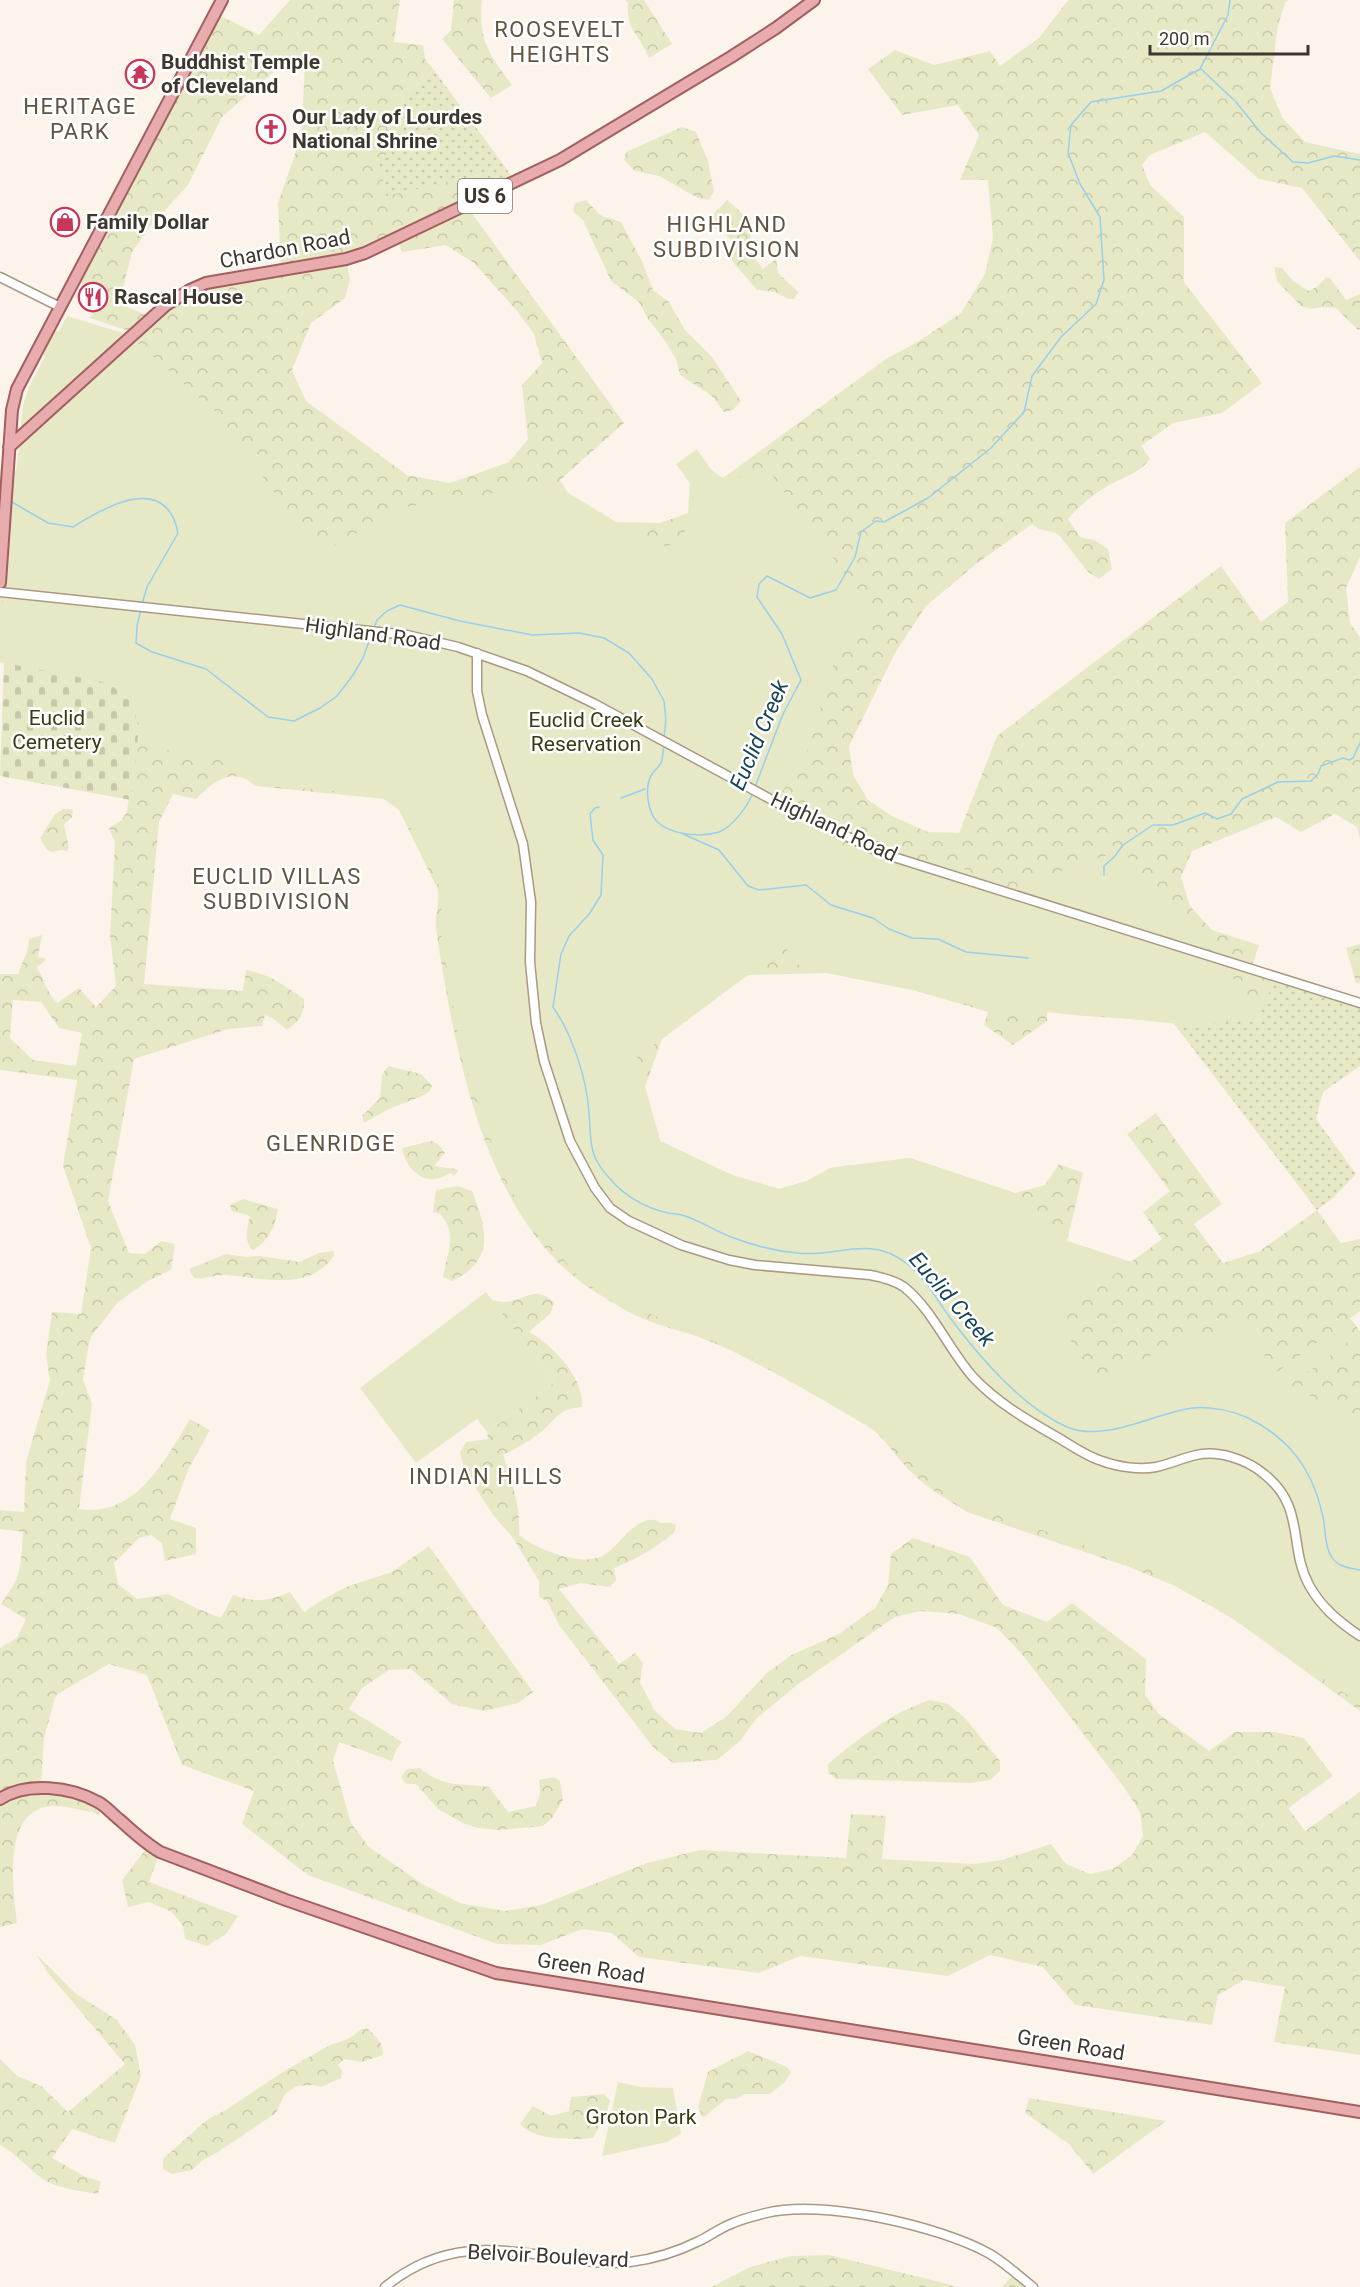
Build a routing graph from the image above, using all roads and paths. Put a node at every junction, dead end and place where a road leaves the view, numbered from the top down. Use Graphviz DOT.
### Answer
graph roads {
  1 [pos="222,0"];
  2 [pos="814,0"];
  3 [pos="0,277"];
  4 [pos="60,307"];
  5 [pos="9,447"];
  6 [pos="0,583"];
  7 [pos="0,592"];
  8 [pos="477,653"];
  9 [pos="1360,1003"];
  10 [pos="1360,1636"];
  11 [pos="0,1799"];
  12 [pos="1360,2112"];
  13 [pos="385,2287"];
  14 [pos="1033,2287"];
  1 -- 4 [label="main road"];
  2 -- 5 [label="main road, Chardon Road / US 6"];
  3 -- 4 [label="street"];
  4 -- 5 [label="main road"];
  5 -- 6 [label="main road"];
  7 -- 8 [label="street, Highland Road"];
  8 -- 9 [label="street, Highland Road"];
  8 -- 10 [label="street"];
  11 -- 12 [label="main road, Green Road"];
  13 -- 14 [label="street, Belvoir Boulevard"];
}
